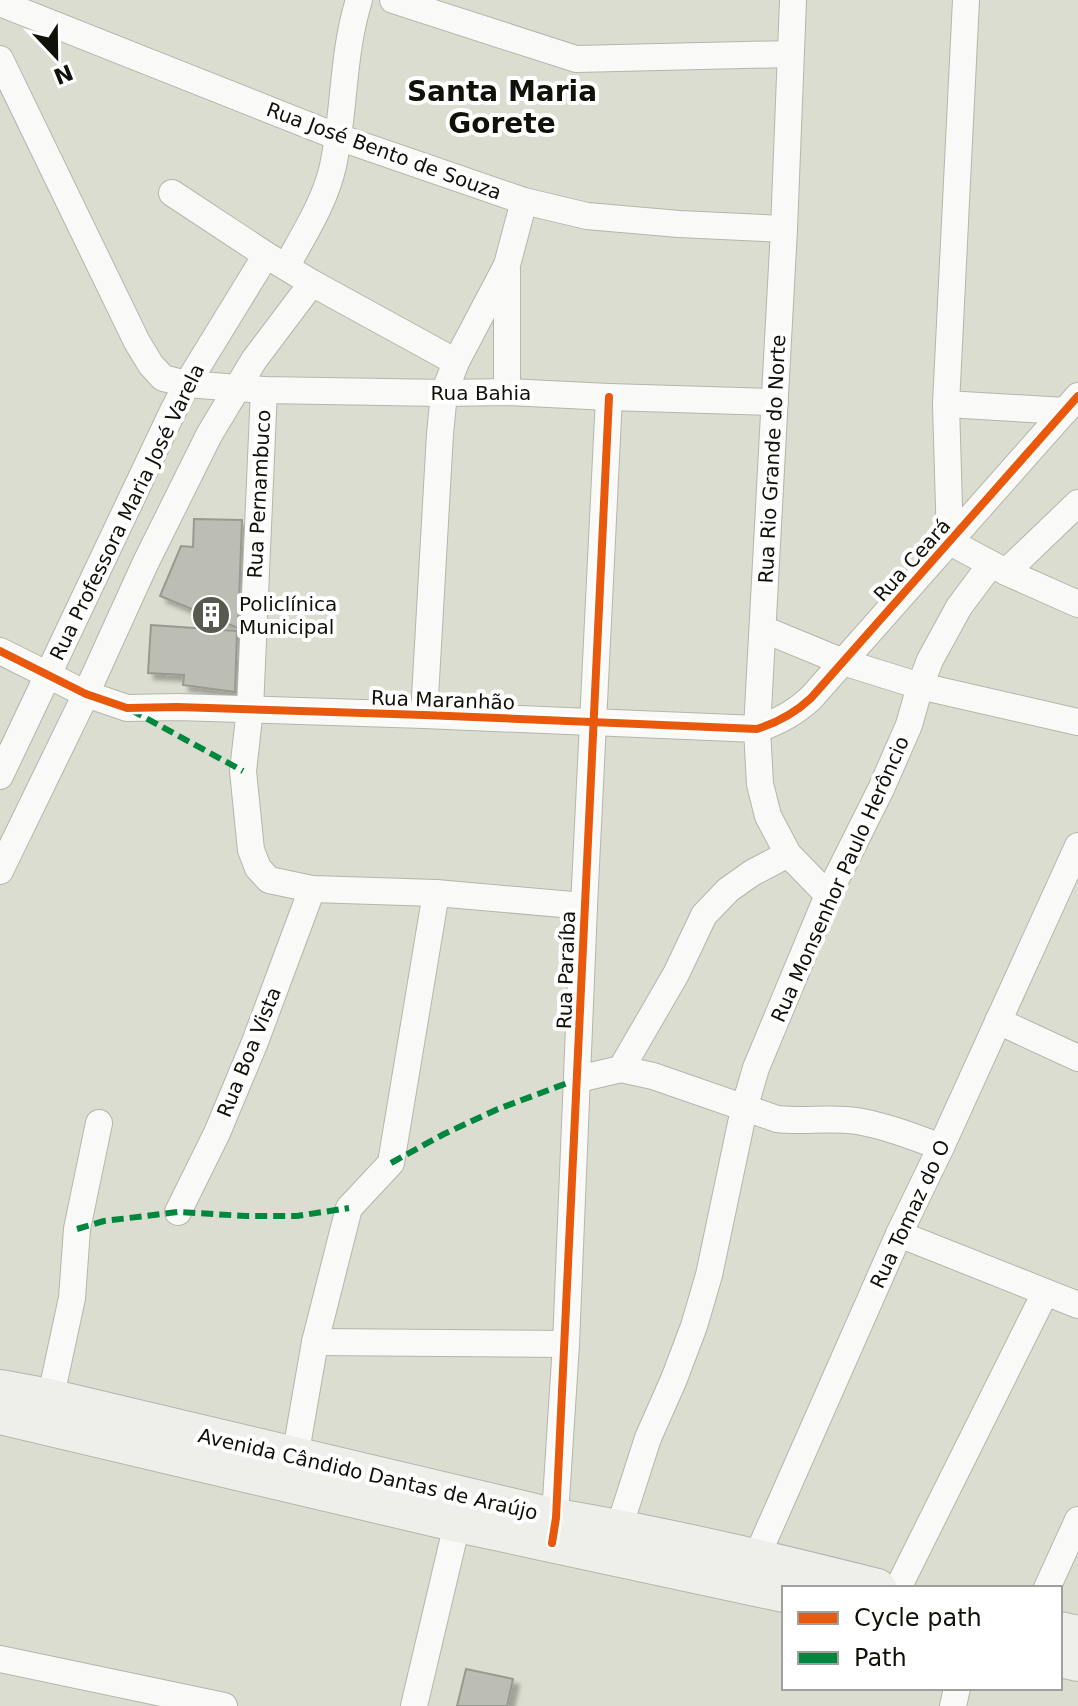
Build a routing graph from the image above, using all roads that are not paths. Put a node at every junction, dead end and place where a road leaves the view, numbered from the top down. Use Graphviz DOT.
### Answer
graph roads {
  1 [pos="359,0"];
  2 [pos="393,0"];
  3 [pos="793,0"];
  4 [pos="966,0"];
  5 [pos="0,3"];
  6 [pos="790,54"];
  7 [pos="0,59"];
  8 [pos="338,137"];
  9 [pos="172,193"];
  10 [pos="524,201"];
  11 [pos="784,229"];
  12 [pos="276,261"];
  13 [pos="507,265"];
  14 [pos="312,283"];
  15 [pos="456,362"];
  16 [pos="187,384"];
  17 [pos="236,387"];
  18 [pos="264,390"];
  19 [pos="507,392"];
  20 [pos="444,393"];
  21 [pos="609,397"];
  22 [pos="775,402"];
  23 [pos="946,404"];
  24 [pos="1071,404"];
  25 [pos="1078,503"];
  26 [pos="950,542"];
  27 [pos="999,568"];
  28 [pos="1078,604"];
  29 [pos="763,629"];
  30 [pos="0,651"];
  31 [pos="843,662"];
  32 [pos="47,674"];
  33 [pos="920,686"];
  34 [pos="86,694"];
  35 [pos="250,709"];
  36 [pos="424,715"];
  37 [pos="594,722"];
  38 [pos="1078,722"];
  39 [pos="757,729"];
  40 [pos="0,776"];
  41 [pos="1078,846"];
  42 [pos="788,854"];
  43 [pos="0,871"];
  44 [pos="312,889"];
  45 [pos="436,893"];
  46 [pos="828,895"];
  47 [pos="584,906"];
  48 [pos="998,1021"];
  49 [pos="1078,1058"];
  50 [pos="621,1069"];
  51 [pos="578,1079"];
  52 [pos="744,1109"];
  53 [pos="99,1123"];
  54 [pos="941,1147"];
  55 [pos="178,1212"];
  56 [pos="899,1234"];
  57 [pos="1045,1293"];
  58 [pos="1078,1305"];
  59 [pos="315,1342"];
  60 [pos="566,1344"];
  61 [pos="0,1389"];
  62 [pos="47,1412"];
  63 [pos="0,1415"];
  64 [pos="167,1441"];
  65 [pos="295,1457"];
  66 [pos="341,1482"];
  67 [pos="461,1510"];
  68 [pos="1078,1520"];
  69 [pos="619,1528"];
  70 [pos="554,1530"];
  71 [pos="751,1570"];
  72 [pos="863,1586"];
  73 [pos="899,1586"];
  74 [pos="1048,1586"];
  75 [pos="782,1592"];
  76 [pos="0,1659"];
  77 [pos="224,1706"];
  78 [pos="414,1706"];
  1 -- 8 [label="street, Rua Professora Maria José Varela"];
  2 -- 6 [label="street"];
  3 -- 6 [label="street, Rua Rio Grande do Norte"];
  4 -- 23 [label="street, Rua Ceará"];
  5 -- 8 [label="street, Rua José Bento de Souza"];
  6 -- 11 [label="street, Rua Rio Grande do Norte"];
  7 -- 16 [label="street"];
  8 -- 10 [label="street, Rua José Bento de Souza"];
  8 -- 12 [label="street, Rua Professora Maria José Varela"];
  9 -- 12 [label="street"];
  10 -- 11 [label="street, Rua José Bento de Souza"];
  10 -- 13 [label="street"];
  11 -- 22 [label="street, Rua Rio Grande do Norte"];
  12 -- 14 [label="street"];
  12 -- 16 [label="street, Rua Professora Maria José Varela"];
  13 -- 15 [label="street"];
  13 -- 19 [label="street"];
  14 -- 15 [label="street"];
  14 -- 17 [label="street, Rua Professora Maria José Varela"];
  15 -- 20 [label="street"];
  16 -- 17 [label="street, Rua Bahia"];
  16 -- 32 [label="street, Rua Professora Maria José Varela"];
  17 -- 18 [label="street, Rua Bahia"];
  17 -- 34 [label="street, Rua Professora Maria José Varela"];
  18 -- 20 [label="street, Rua Bahia"];
  18 -- 35 [label="street, Rua Pernambuco"];
  19 -- 20 [label="street, Rua Bahia"];
  19 -- 21 [label="street, Rua Bahia"];
  20 -- 36 [label="street"];
  21 -- 22 [label="street, Rua Bahia"];
  21 -- 37 [label="street, Rua Paraíba"];
  22 -- 29 [label="street, Rua Rio Grande do Norte"];
  23 -- 24 [label="street"];
  23 -- 26 [label="street, Rua Ceará"];
  24 -- 26 [label="street, Rua Ceará"];
  25 -- 27 [label="street, Rua Monsenhor Paulo Herôncio"];
  26 -- 27 [label="street"];
  26 -- 31 [label="street, Rua Ceará"];
  27 -- 28 [label="street"];
  27 -- 33 [label="street, Rua Monsenhor Paulo Herôncio"];
  29 -- 31 [label="street"];
  29 -- 39 [label="street, Rua Rio Grande do Norte"];
  30 -- 32 [label="street, Rua Maranhão"];
  31 -- 33 [label="street"];
  31 -- 39 [label="street, Rua Ceará"];
  32 -- 34 [label="street, Rua Maranhão"];
  32 -- 40 [label="street, Rua Professora Maria José Varela"];
  33 -- 38 [label="street"];
  33 -- 46 [label="street, Rua Monsenhor Paulo Herôncio"];
  34 -- 35 [label="street, Rua Maranhão"];
  34 -- 43 [label="street, Rua Professora Maria José Varela"];
  35 -- 36 [label="street, Rua Maranhão"];
  35 -- 44 [label="street, Rua Pernambuco"];
  36 -- 37 [label="street, Rua Maranhão"];
  37 -- 39 [label="street, Rua Maranhão"];
  37 -- 47 [label="street, Rua Paraíba"];
  39 -- 42 [label="street, Rua Rio Grande do Norte"];
  41 -- 48 [label="street, Rua Tomaz do O"];
  42 -- 46 [label="street, Rua Rio Grande do Norte"];
  42 -- 50 [label="street"];
  44 -- 45 [label="street"];
  44 -- 55 [label="street, Rua Boa Vista"];
  45 -- 47 [label="street"];
  45 -- 59 [label="street"];
  46 -- 52 [label="street, Rua Monsenhor Paulo Herôncio"];
  47 -- 51 [label="street, Rua Paraíba"];
  48 -- 49 [label="street"];
  48 -- 54 [label="street, Rua Tomaz do O"];
  50 -- 51 [label="street"];
  50 -- 52 [label="street"];
  51 -- 60 [label="street, Rua Paraíba"];
  52 -- 54 [label="street"];
  52 -- 69 [label="street, Rua Monsenhor Paulo Herôncio"];
  53 -- 62 [label="street"];
  54 -- 56 [label="street, Rua Tomaz do O"];
  56 -- 57 [label="street"];
  56 -- 71 [label="street, Rua Tomaz do O"];
  57 -- 58 [label="street"];
  57 -- 73 [label="street"];
  59 -- 60 [label="street"];
  59 -- 65 [label="street"];
  60 -- 70 [label="street, Rua Paraíba"];
  61 -- 62 [label="main road, Avenida Cândido Dantas de Araújo"];
  62 -- 63 [label="main road, Avenida Cândido Dantas de Araújo"];
  62 -- 64 [label="main road, Avenida Cândido Dantas de Araújo"];
  64 -- 65 [label="main road, Avenida Cândido Dantas de Araújo"];
  64 -- 66 [label="main road, Avenida Cândido Dantas de Araújo"];
  65 -- 66 [label="main road, Avenida Cândido Dantas de Araújo"];
  66 -- 67 [label="main road, Avenida Cândido Dantas de Araújo"];
  67 -- 70 [label="main road, Avenida Cândido Dantas de Araújo"];
  67 -- 78 [label="street"];
  68 -- 74 [label="street"];
  69 -- 70 [label="main road, Avenida Cândido Dantas de Araújo"];
  69 -- 71 [label="main road, Avenida Cândido Dantas de Araújo"];
  70 -- 71 [label="main road, Avenida Cândido Dantas de Araújo"];
  71 -- 72 [label="main road, Avenida Cândido Dantas de Araújo"];
  71 -- 75 [label="main road, Avenida Cândido Dantas de Araújo"];
  76 -- 77 [label="street"];
}
